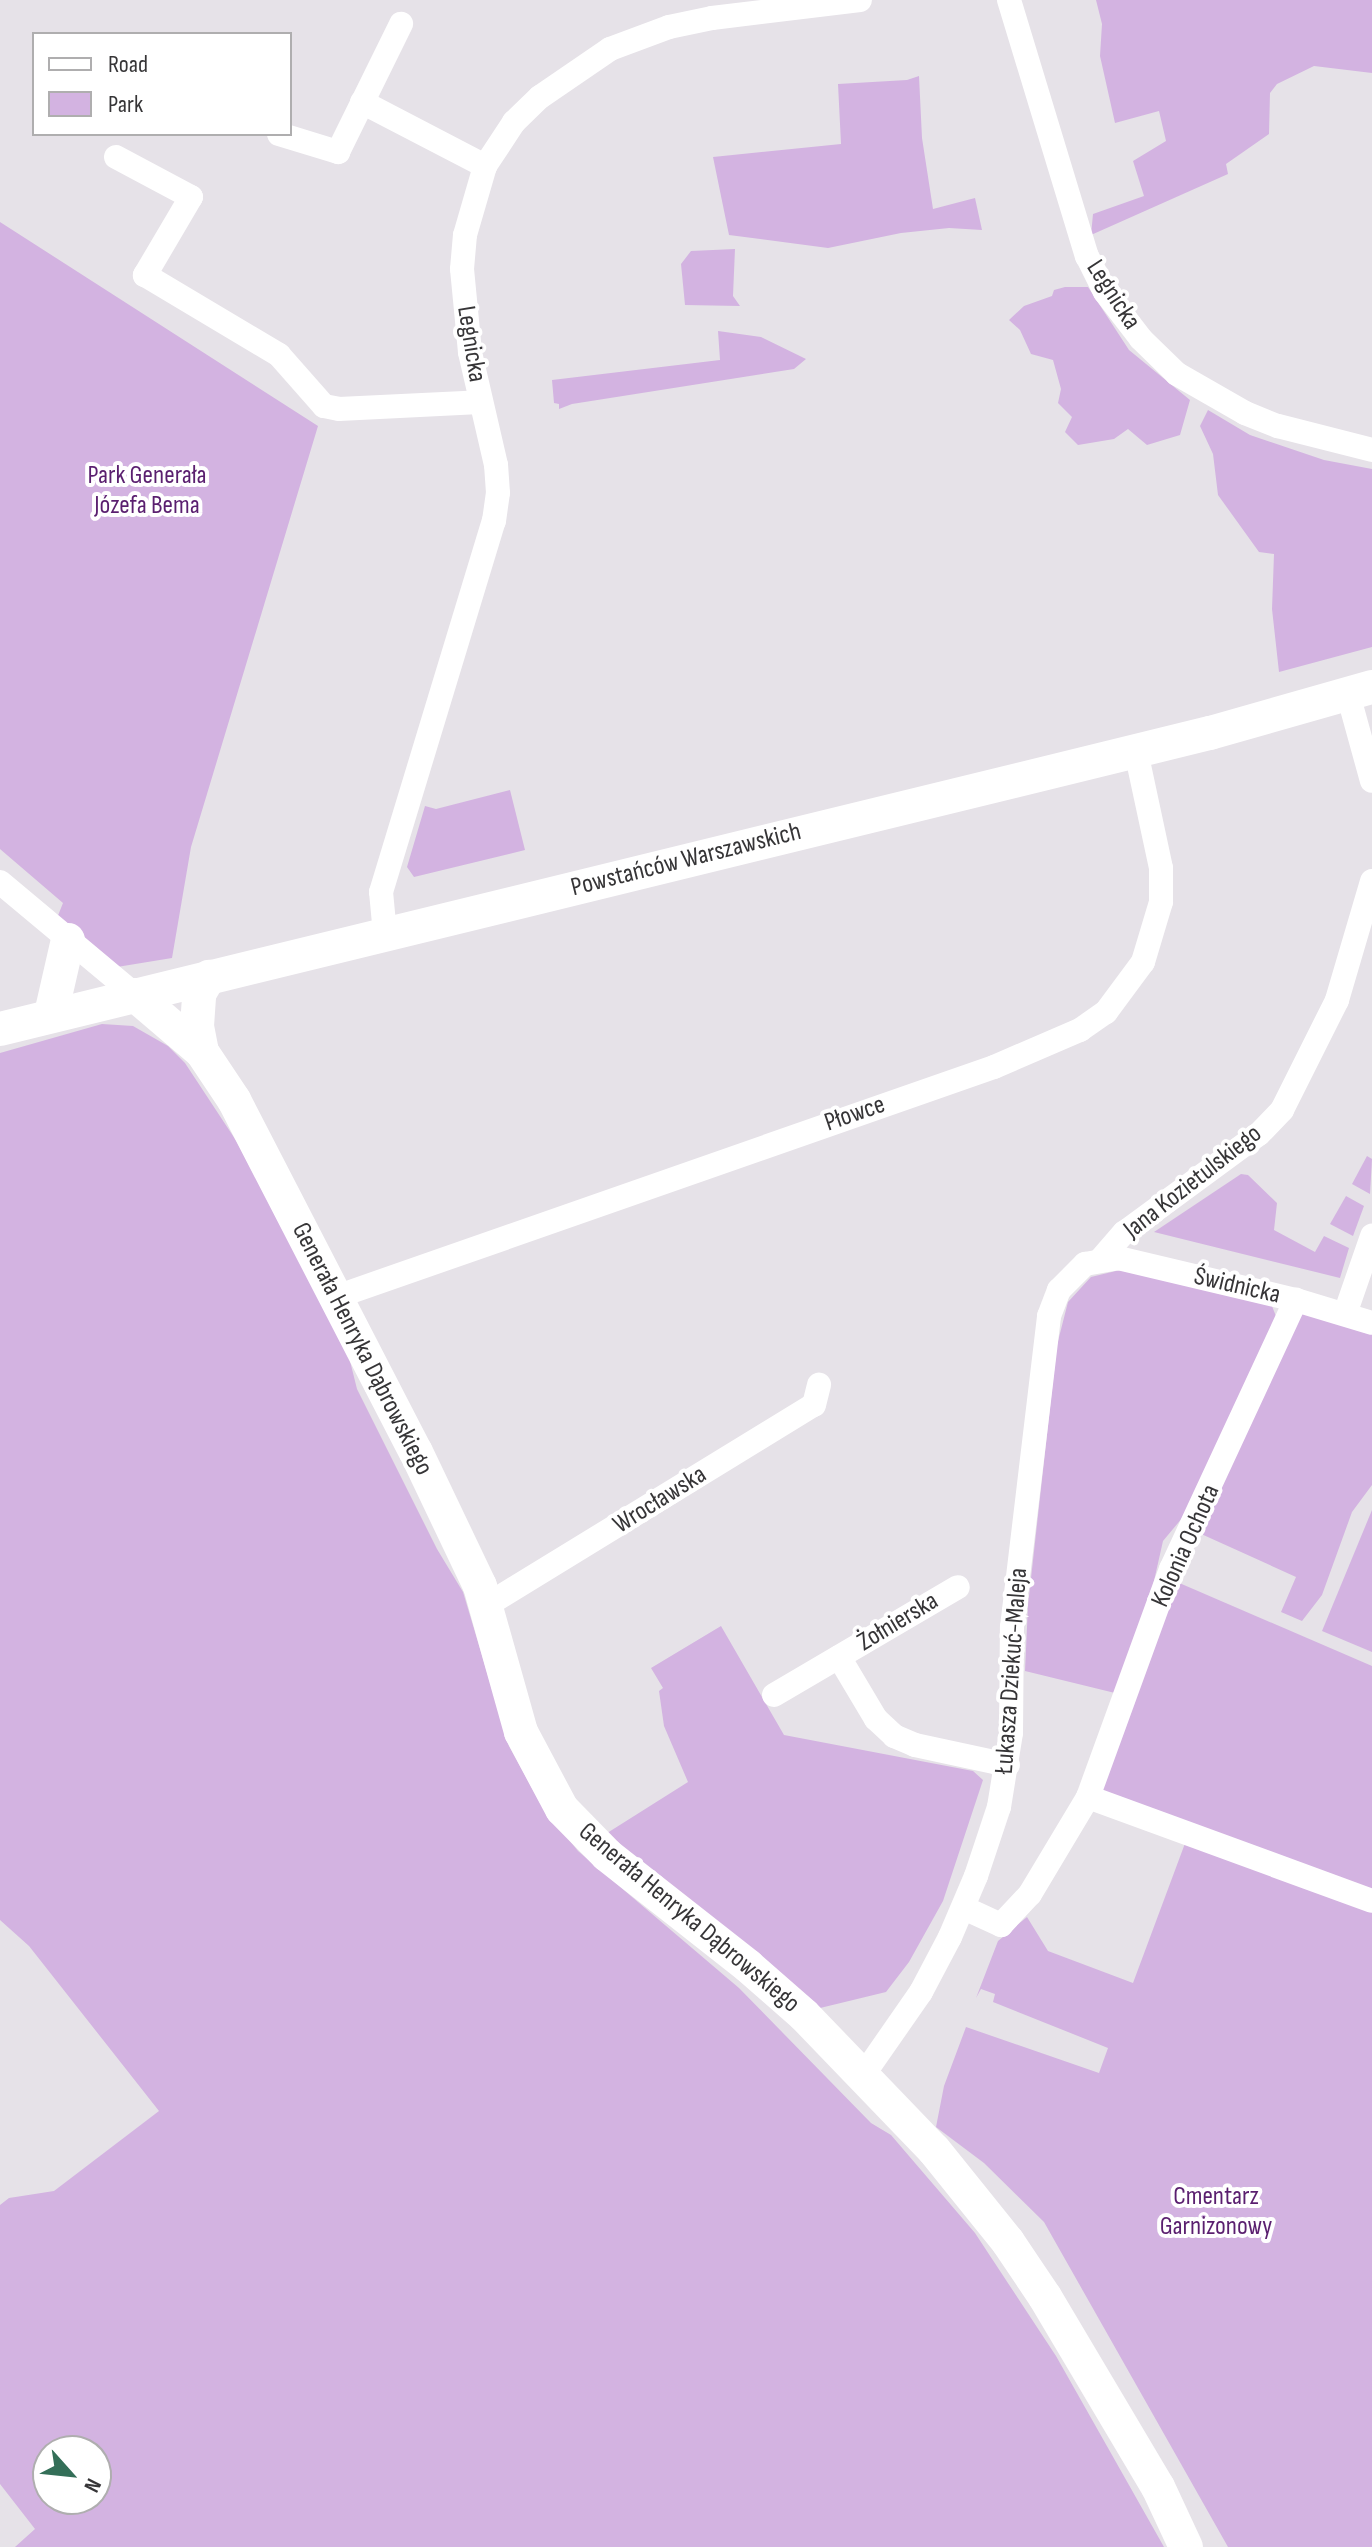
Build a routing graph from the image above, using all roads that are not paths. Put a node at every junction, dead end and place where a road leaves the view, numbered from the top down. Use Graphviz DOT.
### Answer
graph roads {
  1 [pos="860,0"];
  2 [pos="1009,0"];
  3 [pos="401,24"];
  4 [pos="362,102"];
  5 [pos="286,136"];
  6 [pos="116,157"];
  7 [pos="485,166"];
  8 [pos="480,402"];
  9 [pos="1372,450"];
  10 [pos="1360,691"];
  11 [pos="1136,751"];
  12 [pos="1372,781"];
  13 [pos="1372,881"];
  14 [pos="0,882"];
  15 [pos="385,934"];
  16 [pos="68,940"];
  17 [pos="209,977"];
  18 [pos="135,995"];
  19 [pos="51,1014"];
  20 [pos="0,1029"];
  21 [pos="202,1052"];
  22 [pos="1372,1236"];
  23 [pos="1101,1259"];
  24 [pos="336,1297"];
  25 [pos="1296,1300"];
  26 [pos="1345,1314"];
  27 [pos="1372,1323"];
  28 [pos="819,1385"];
  29 [pos="958,1587"];
  30 [pos="487,1605"];
  31 [pos="839,1657"];
  32 [pos="774,1695"];
  33 [pos="1008,1765"];
  34 [pos="1088,1797"];
  35 [pos="1372,1901"];
  36 [pos="964,1908"];
  37 [pos="864,2074"];
  38 [pos="1186,2547"];
  1 -- 7 [label="street, Legnicka"];
  2 -- 9 [label="street, Legnicka"];
  3 -- 4 [label="street"];
  4 -- 5 [label="street"];
  4 -- 7 [label="street"];
  6 -- 8 [label="street"];
  7 -- 8 [label="street, Legnicka"];
  8 -- 15 [label="street, Legnicka"];
  10 -- 11 [label="street, Powstańców Warszawskich"];
  10 -- 12 [label="street"];
  11 -- 15 [label="street, Powstańców Warszawskich"];
  11 -- 24 [label="street, Płowce"];
  13 -- 23 [label="street, Jana Kozietulskiego"];
  14 -- 16 [label="street"];
  15 -- 17 [label="street, Powstańców Warszawskich"];
  16 -- 18 [label="street"];
  16 -- 19 [label="street"];
  17 -- 18 [label="street, Powstańców Warszawskich"];
  17 -- 21 [label="street"];
  18 -- 19 [label="street, Powstańców Warszawskich"];
  18 -- 21 [label="street, Generała Henryka Dąbrowskiego"];
  19 -- 20 [label="street, Powstańców Warszawskich"];
  21 -- 24 [label="street, Generała Henryka Dąbrowskiego"];
  22 -- 26 [label="street"];
  23 -- 25 [label="street, Świdnicka"];
  23 -- 33 [label="street, Łukasza Dziekuć-Maleja"];
  24 -- 30 [label="street, Generała Henryka Dąbrowskiego"];
  25 -- 26 [label="street, Świdnicka"];
  25 -- 34 [label="street, Kolonia Ochota"];
  26 -- 27 [label="street, Świdnicka"];
  28 -- 30 [label="street, Wrocławska"];
  29 -- 31 [label="street, Żołnierska"];
  30 -- 37 [label="street, Generała Henryka Dąbrowskiego"];
  31 -- 32 [label="street, Żołnierska"];
  31 -- 33 [label="street, Żołnierska"];
  33 -- 36 [label="street, Łukasza Dziekuć-Maleja"];
  34 -- 35 [label="street"];
  34 -- 36 [label="street, Kolonia Ochota"];
  36 -- 37 [label="street, Łukasza Dziekuć-Maleja"];
  37 -- 38 [label="street, Generała Henryka Dąbrowskiego"];
}
